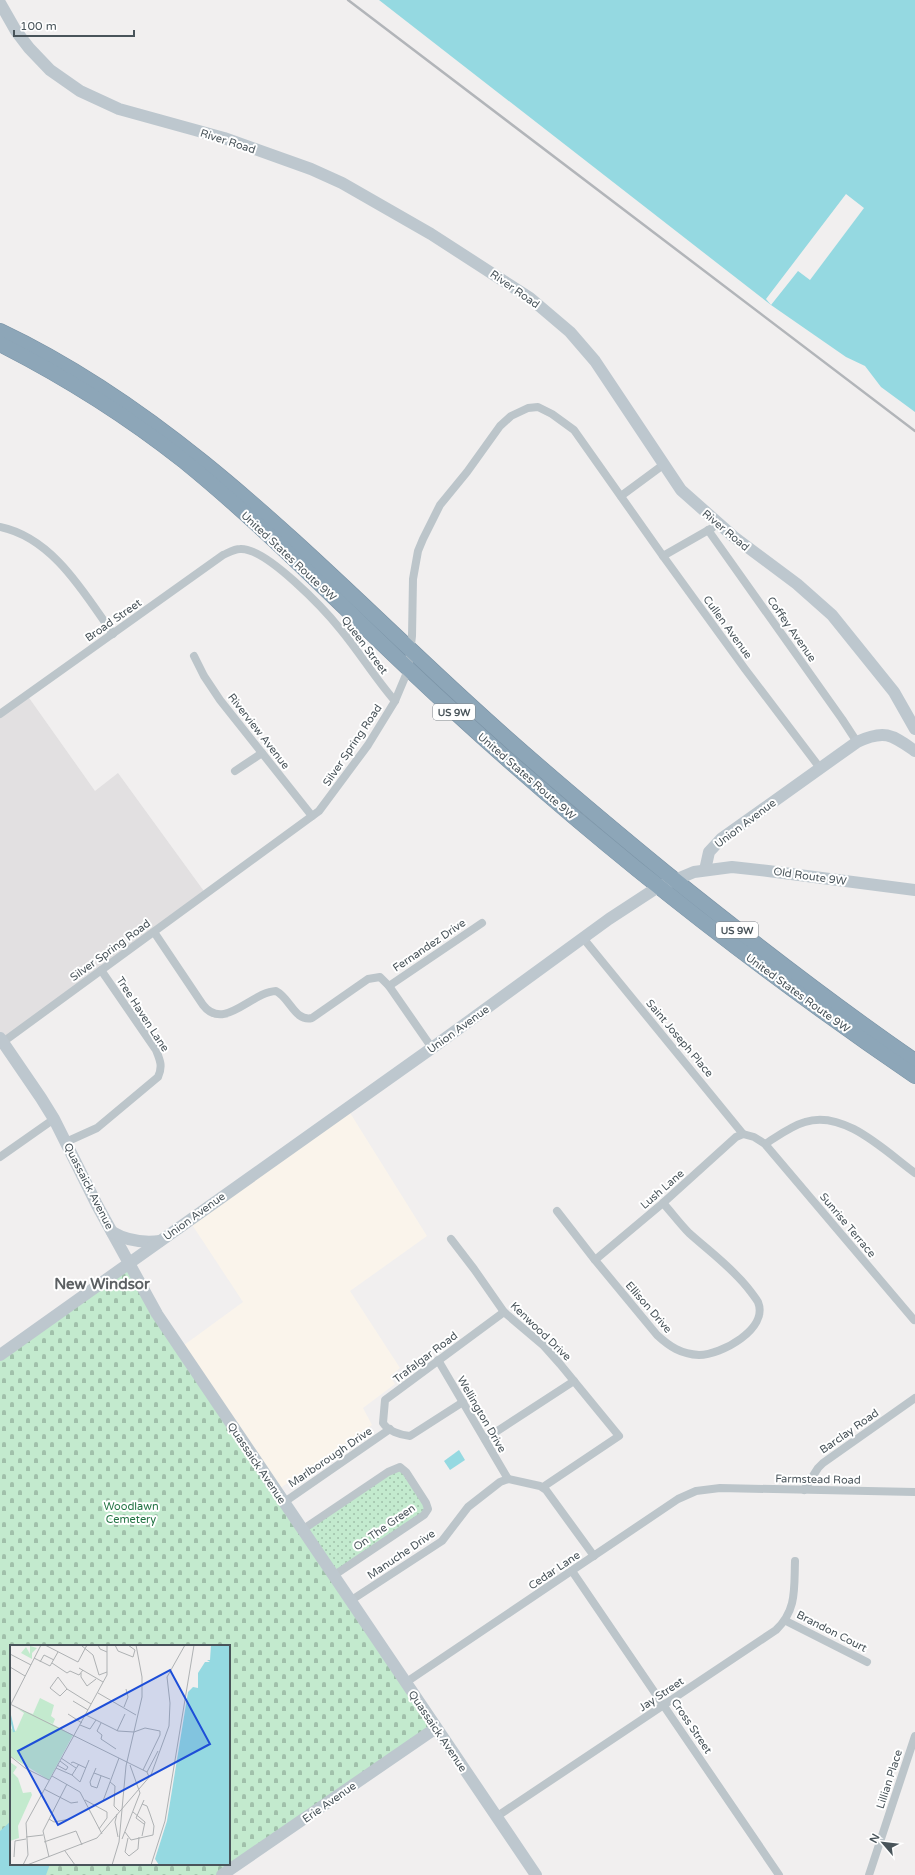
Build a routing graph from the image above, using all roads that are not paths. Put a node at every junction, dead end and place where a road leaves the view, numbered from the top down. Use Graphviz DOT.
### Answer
graph roads {
  1 [pos="0,3"];
  2 [pos="0,331"];
  3 [pos="0,344"];
  4 [pos="32,354"];
  5 [pos="663,465"];
  6 [pos="621,496"];
  7 [pos="720,523"];
  8 [pos="0,527"];
  9 [pos="708,530"];
  10 [pos="240,549"];
  11 [pos="662,556"];
  12 [pos="113,634"];
  13 [pos="410,650"];
  14 [pos="194,656"];
  15 [pos="408,670"];
  16 [pos="395,700"];
  17 [pos="0,714"];
  18 [pos="915,729"];
  19 [pos="857,742"];
  20 [pos="915,751"];
  21 [pos="262,753"];
  22 [pos="820,768"];
  23 [pos="235,771"];
  24 [pos="312,816"];
  25 [pos="705,870"];
  26 [pos="674,879"];
  27 [pos="658,887"];
  28 [pos="915,890"];
  29 [pos="482,923"];
  30 [pos="154,932"];
  31 [pos="583,938"];
  32 [pos="101,970"];
  33 [pos="389,986"];
  34 [pos="1,1040"];
  35 [pos="432,1048"];
  36 [pos="915,1072"];
  37 [pos="54,1119"];
  38 [pos="743,1134"];
  39 [pos="66,1142"];
  40 [pos="765,1144"];
  41 [pos="0,1157"];
  42 [pos="915,1173"];
  43 [pos="663,1203"];
  44 [pos="557,1211"];
  45 [pos="112,1232"];
  46 [pos="451,1239"];
  47 [pos="161,1240"];
  48 [pos="595,1260"];
  49 [pos="128,1264"];
  50 [pos="504,1312"];
  51 [pos="914,1320"];
  52 [pos="0,1355"];
  53 [pos="438,1360"];
  54 [pos="574,1381"];
  55 [pos="915,1398"];
  56 [pos="463,1402"];
  57 [pos="390,1429"];
  58 [pos="484,1439"];
  59 [pos="508,1479"];
  60 [pos="543,1487"];
  61 [pos="720,1488"];
  62 [pos="804,1490"];
  63 [pos="915,1492"];
  64 [pos="283,1503"];
  65 [pos="302,1530"];
  66 [pos="594,1556"];
  67 [pos="795,1561"];
  68 [pos="572,1571"];
  69 [pos="333,1576"];
  70 [pos="350,1601"];
  71 [pos="786,1621"];
  72 [pos="867,1662"];
  73 [pos="405,1683"];
  74 [pos="665,1705"];
  75 [pos="436,1728"];
  76 [pos="915,1736"];
  77 [pos="496,1817"];
  78 [pos="222,1875"];
  79 [pos="536,1875"];
  80 [pos="779,1875"];
  81 [pos="869,1875"];
  1 -- 5 [label="street, River Road"];
  2 -- 4 [label="highway, United States Route 9W / US 9W"];
  3 -- 4 [label="highway, United States Route 9W / US 9W"];
  4 -- 13 [label="highway, United States Route 9W / US 9W"];
  4 -- 15 [label="highway, United States Route 9W / US 9W"];
  5 -- 6 [label="street"];
  5 -- 7 [label="street, River Road"];
  6 -- 11 [label="street, Cullen Avenue"];
  6 -- 13 [label="street, Silver Spring Road"];
  7 -- 9 [label="street"];
  7 -- 18 [label="street, River Road"];
  8 -- 12 [label="street"];
  9 -- 11 [label="street"];
  9 -- 19 [label="street, Coffey Avenue"];
  10 -- 12 [label="street, Broad Street"];
  10 -- 16 [label="street, Queen Street"];
  11 -- 22 [label="street, Cullen Avenue"];
  12 -- 17 [label="street, Broad Street"];
  13 -- 15 [label="street, Silver Spring Road"];
  13 -- 26 [label="highway, United States Route 9W / US 9W"];
  14 -- 21 [label="street, Riverview Avenue"];
  15 -- 16 [label="street, Silver Spring Road"];
  15 -- 27 [label="highway, United States Route 9W / US 9W"];
  16 -- 24 [label="street, Silver Spring Road"];
  19 -- 20 [label="street, Union Avenue"];
  19 -- 22 [label="street, Union Avenue"];
  21 -- 23 [label="street"];
  21 -- 24 [label="street, Riverview Avenue"];
  22 -- 25 [label="street, Union Avenue"];
  24 -- 30 [label="street, Silver Spring Road"];
  25 -- 26 [label="street, Union Avenue"];
  25 -- 28 [label="street, Old Route 9W"];
  26 -- 27 [label="street, Union Avenue"];
  26 -- 36 [label="highway, United States Route 9W / US 9W"];
  27 -- 31 [label="street, Union Avenue"];
  27 -- 36 [label="highway, United States Route 9W / US 9W"];
  29 -- 33 [label="street, Fernandez Drive"];
  30 -- 32 [label="street, Silver Spring Road"];
  30 -- 33 [label="street, Fernandez Drive"];
  31 -- 35 [label="street, Union Avenue"];
  31 -- 38 [label="street, Saint Joseph Place"];
  32 -- 34 [label="street, Silver Spring Road"];
  32 -- 39 [label="street, Tree Haven Lane"];
  33 -- 35 [label="street"];
  34 -- 37 [label="street, Quassaick Avenue"];
  35 -- 47 [label="street, Union Avenue"];
  37 -- 39 [label="street, Quassaick Avenue"];
  37 -- 41 [label="street"];
  38 -- 40 [label="street, Saint Joseph Place"];
  38 -- 43 [label="street, Lush Lane"];
  39 -- 45 [label="street, Quassaick Avenue"];
  40 -- 42 [label="street"];
  40 -- 51 [label="street, Sunrise Terrace"];
  43 -- 48 [label="street, Lush Lane"];
  43 -- 48 [label="street, Ellison Drive"];
  44 -- 48 [label="street, Ellison Drive"];
  45 -- 47 [label="street"];
  45 -- 49 [label="street, Quassaick Avenue"];
  46 -- 50 [label="street, Kenwood Drive"];
  47 -- 49 [label="street, Union Avenue"];
  49 -- 52 [label="street, Union Avenue"];
  49 -- 64 [label="street, Quassaick Avenue"];
  50 -- 53 [label="street, Trafalgar Road"];
  50 -- 54 [label="street, Kenwood Drive"];
  53 -- 56 [label="street, Wellington Drive"];
  53 -- 57 [label="street, Trafalgar Road"];
  54 -- 58 [label="street"];
  54 -- 60 [label="street, Kenwood Drive"];
  55 -- 62 [label="street, Barclay Road"];
  56 -- 57 [label="street"];
  56 -- 58 [label="street, Wellington Drive"];
  57 -- 64 [label="street, Marlborough Drive"];
  58 -- 59 [label="street, Wellington Drive"];
  59 -- 60 [label="street"];
  59 -- 70 [label="street, Manuche Drive"];
  60 -- 66 [label="street"];
  61 -- 62 [label="street, Farmstead Road"];
  61 -- 66 [label="street, Cedar Lane"];
  62 -- 63 [label="street, Farmstead Road"];
  64 -- 65 [label="street, Quassaick Avenue"];
  65 -- 69 [label="street, Quassaick Avenue"];
  65 -- 69 [label="street, On The Green"];
  66 -- 68 [label="street, Cedar Lane"];
  67 -- 71 [label="street"];
  68 -- 73 [label="street, Cedar Lane"];
  68 -- 74 [label="street, Cross Street"];
  69 -- 70 [label="street, Quassaick Avenue"];
  70 -- 73 [label="street, Quassaick Avenue"];
  71 -- 72 [label="street, Brandon Court"];
  71 -- 74 [label="street, Jay Street"];
  73 -- 75 [label="street, Quassaick Avenue"];
  74 -- 77 [label="street, Jay Street"];
  74 -- 80 [label="street, Cross Street"];
  75 -- 77 [label="street, Quassaick Avenue"];
  75 -- 78 [label="street, Erie Avenue"];
  76 -- 81 [label="street, Lillian Place"];
  77 -- 79 [label="street, Quassaick Avenue"];
}
